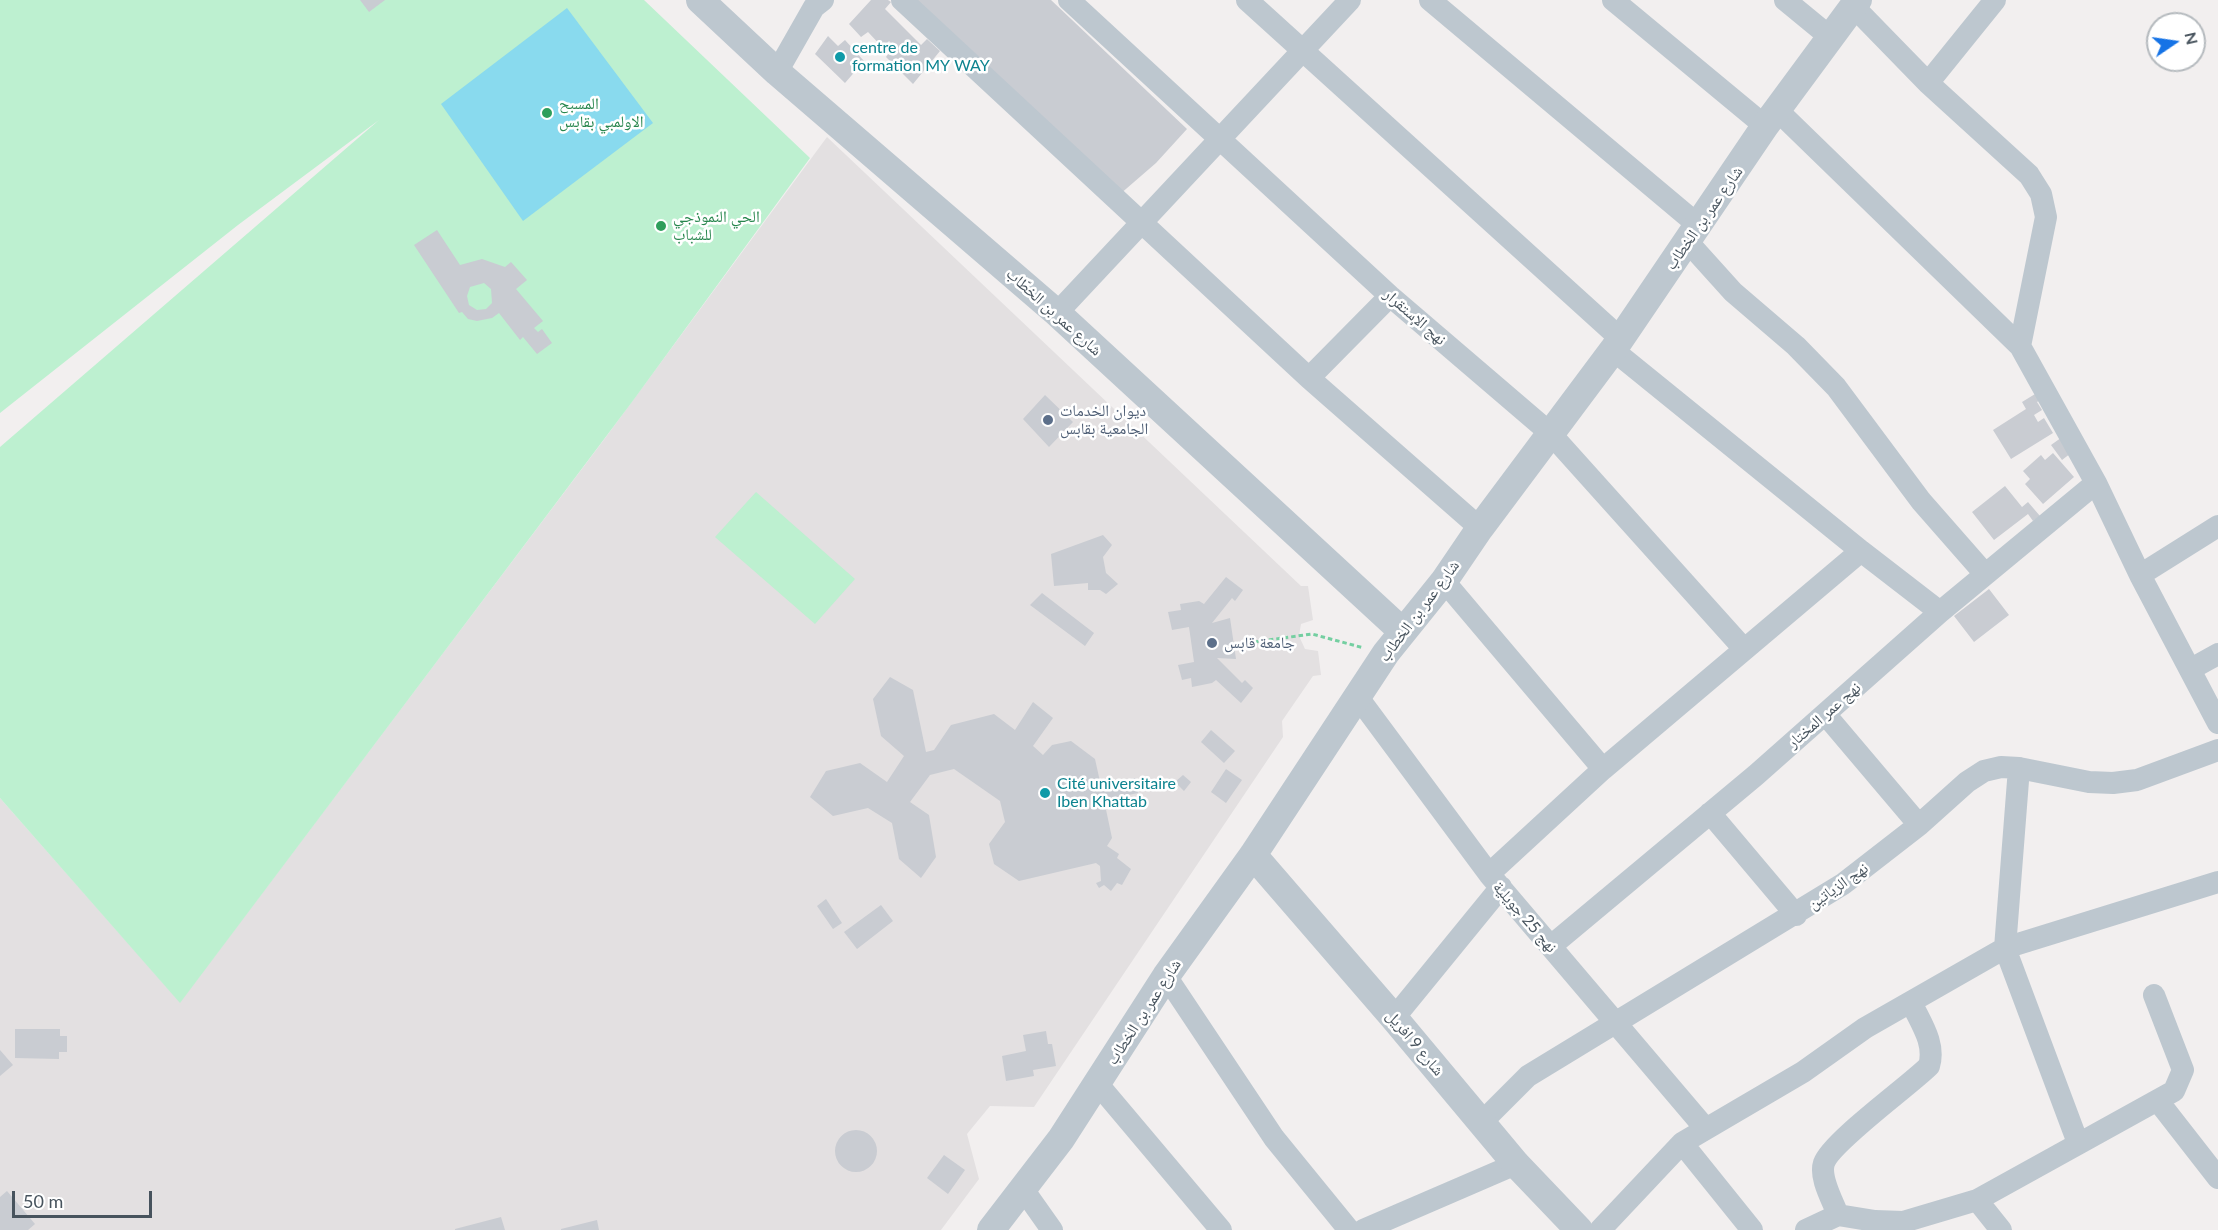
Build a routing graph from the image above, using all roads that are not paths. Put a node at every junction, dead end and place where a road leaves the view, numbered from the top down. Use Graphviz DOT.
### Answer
graph roads {
  1 [pos="700,0"];
  2 [pos="823,0"];
  3 [pos="902,0"];
  4 [pos="1069,0"];
  5 [pos="1247,0"];
  6 [pos="1350,0"];
  7 [pos="1430,0"];
  8 [pos="1613,0"];
  9 [pos="1785,0"];
  10 [pos="1995,0"];
  11 [pos="1856,3"];
  12 [pos="1830,37"];
  13 [pos="1302,51"];
  14 [pos="777,72"];
  15 [pos="1928,83"];
  16 [pos="1771,118"];
  17 [pos="1221,138"];
  18 [pos="1141,224"];
  19 [pos="1693,233"];
  20 [pos="1390,296"];
  21 [pos="1058,313"];
  22 [pos="1617,345"];
  23 [pos="2020,346"];
  24 [pos="1309,378"];
  25 [pos="1550,434"];
  26 [pos="2096,483"];
  27 [pos="2218,526"];
  28 [pos="1480,528"];
  29 [pos="1861,551"];
  30 [pos="1985,574"];
  31 [pos="2140,575"];
  32 [pos="1444,581"];
  33 [pos="1941,612"];
  34 [pos="1394,642"];
  35 [pos="1744,649"];
  36 [pos="2218,654"];
  37 [pos="2192,669"];
  38 [pos="1357,696"];
  39 [pos="1824,714"];
  40 [pos="2218,723"];
  41 [pos="2218,750"];
  42 [pos="2019,768"];
  43 [pos="1603,769"];
  44 [pos="1710,813"];
  45 [pos="1919,825"];
  46 [pos="1253,855"];
  47 [pos="1495,880"];
  48 [pos="2218,882"];
  49 [pos="1796,915"];
  50 [pos="1551,946"];
  51 [pos="2005,948"];
  52 [pos="1166,976"];
  53 [pos="2154,995"];
  54 [pos="1911,1002"];
  55 [pos="1394,1018"];
  56 [pos="1614,1023"];
  57 [pos="1097,1083"];
  58 [pos="2158,1101"];
  59 [pos="1482,1122"];
  60 [pos="1705,1128"];
  61 [pos="1682,1143"];
  62 [pos="2078,1143"];
  63 [pos="1516,1164"];
  64 [pos="2218,1178"];
  65 [pos="1023,1190"];
  66 [pos="1977,1200"];
  67 [pos="1838,1215"];
  68 [pos="1373,1228"];
  69 [pos="991,1230"];
  70 [pos="1052,1230"];
  71 [pos="1221,1230"];
  72 [pos="1349,1230"];
  73 [pos="1579,1230"];
  74 [pos="1600,1230"];
  75 [pos="1752,1230"];
  76 [pos="1806,1230"];
  77 [pos="2001,1230"];
  1 -- 14 [label="street, شارع عمر بن الخطّاب"];
  2 -- 14 [label="street"];
  3 -- 18 [label="street"];
  4 -- 17 [label="street, نهج الإستقرار"];
  5 -- 13 [label="street"];
  6 -- 13 [label="street"];
  7 -- 19 [label="street"];
  8 -- 16 [label="street"];
  9 -- 12 [label="street"];
  10 -- 15 [label="street"];
  11 -- 12 [label="street, شارع عمر بن الخطاب"];
  11 -- 15 [label="street"];
  12 -- 16 [label="street, شارع عمر بن الخطاب"];
  13 -- 17 [label="street"];
  13 -- 22 [label="street"];
  14 -- 21 [label="street, شارع عمر بن الخطّاب"];
  15 -- 23 [label="street"];
  16 -- 19 [label="street, شارع عمر بن الخطاب"];
  16 -- 23 [label="street"];
  17 -- 18 [label="street"];
  17 -- 20 [label="street, نهج الإستقرار"];
  18 -- 21 [label="street"];
  18 -- 24 [label="street"];
  19 -- 22 [label="street, شارع عمر بن الخطاب"];
  19 -- 30 [label="street"];
  20 -- 24 [label="street"];
  20 -- 25 [label="street, نهج الإستقرار"];
  21 -- 34 [label="street, شارع عمر بن الخطّاب"];
  22 -- 25 [label="street, شارع عمر بن الخطاب"];
  22 -- 29 [label="street"];
  23 -- 26 [label="street"];
  24 -- 28 [label="street"];
  25 -- 28 [label="street, شارع عمر بن الخطاب"];
  25 -- 35 [label="street, نهج الإستقرار"];
  26 -- 30 [label="street, نهج عمر المختار"];
  26 -- 31 [label="street"];
  27 -- 31 [label="street"];
  28 -- 32 [label="street, شارع عمر بن الخطاب"];
  29 -- 33 [label="street"];
  29 -- 35 [label="street"];
  30 -- 33 [label="street, نهج عمر المختار"];
  31 -- 37 [label="street"];
  32 -- 34 [label="street, شارع عمر بن الخطاب"];
  32 -- 43 [label="street"];
  33 -- 39 [label="street, نهج عمر المختار"];
  34 -- 38 [label="street, شارع عمر بن الخطاب"];
  35 -- 43 [label="street"];
  36 -- 37 [label="street"];
  37 -- 40 [label="street"];
  38 -- 46 [label="street, شارع عمر بن الخطاب"];
  38 -- 47 [label="street, نهج 25 جويلية"];
  39 -- 44 [label="street, نهج عمر المختار"];
  39 -- 45 [label="street"];
  41 -- 42 [label="street, نهج الزياتين"];
  42 -- 45 [label="street, نهج الزياتين"];
  42 -- 51 [label="street"];
  43 -- 47 [label="street"];
  44 -- 49 [label="street"];
  44 -- 50 [label="street, نهج عمر المختار"];
  45 -- 49 [label="street, نهج الزياتين"];
  46 -- 52 [label="street, شارع عمر بن الخطاب"];
  46 -- 55 [label="street, شارع 9 افريل"];
  47 -- 50 [label="street, نهج 25 جويلية"];
  47 -- 55 [label="street"];
  48 -- 51 [label="street"];
  49 -- 56 [label="street, نهج الزياتين"];
  50 -- 56 [label="street, نهج 25 جويلية"];
  51 -- 54 [label="street"];
  51 -- 62 [label="street"];
  52 -- 57 [label="street, شارع عمر بن الخطاب"];
  52 -- 72 [label="street"];
  53 -- 58 [label="street"];
  54 -- 60 [label="street"];
  54 -- 67 [label="street"];
  55 -- 59 [label="street, شارع 9 افريل"];
  56 -- 59 [label="street, نهج الزياتين"];
  56 -- 60 [label="street, نهج 25 جويلية"];
  57 -- 65 [label="street, شارع عمر بن الخطاب"];
  57 -- 71 [label="street"];
  58 -- 62 [label="street"];
  58 -- 64 [label="street"];
  59 -- 63 [label="street, شارع 9 افريل"];
  60 -- 61 [label="street"];
  61 -- 74 [label="street"];
  61 -- 75 [label="street"];
  62 -- 66 [label="street"];
  63 -- 68 [label="street"];
  63 -- 73 [label="street, شارع 9 افريل"];
  65 -- 69 [label="street, شارع عمر بن الخطاب"];
  65 -- 70 [label="street"];
  66 -- 67 [label="street"];
  66 -- 77 [label="street"];
  67 -- 76 [label="street"];
}
